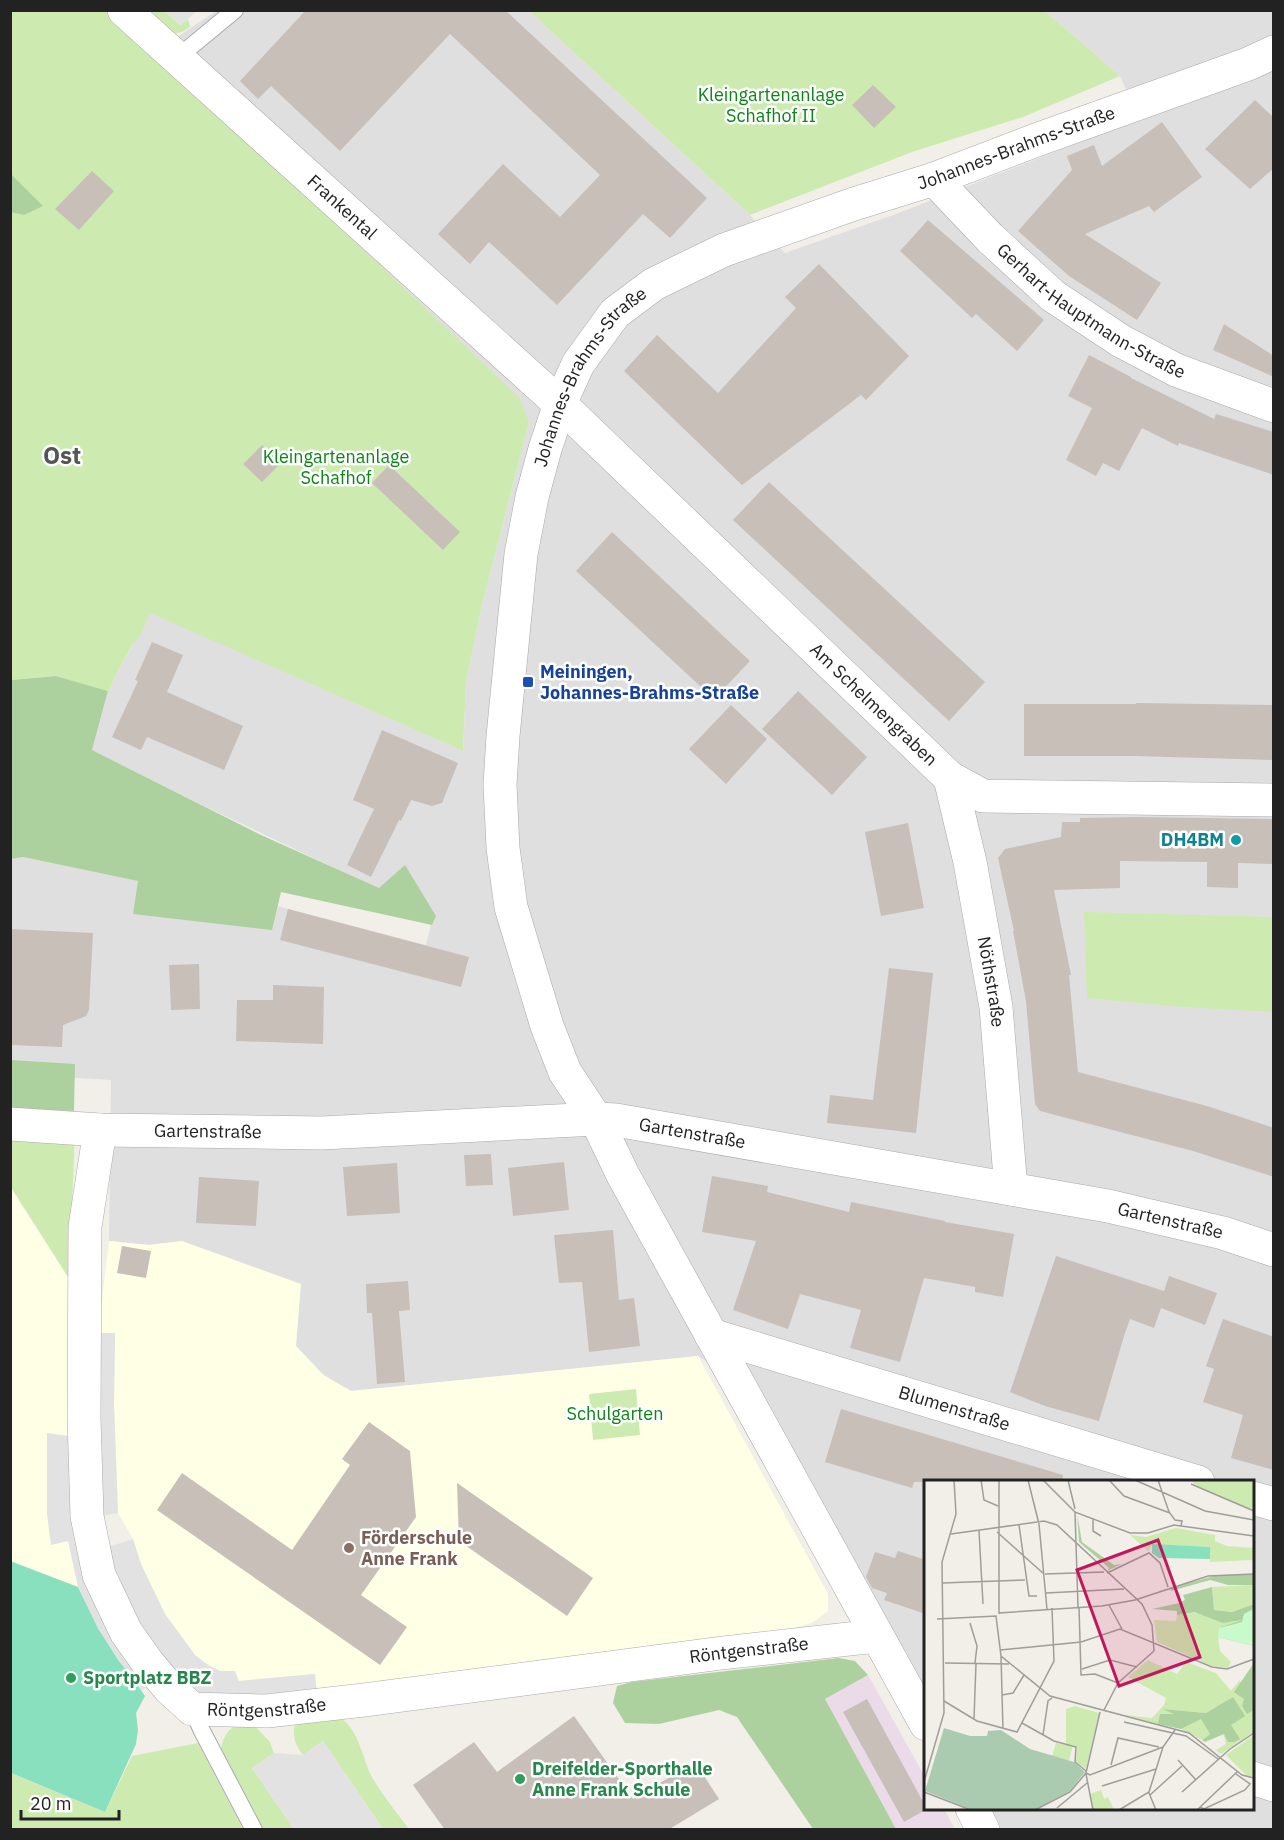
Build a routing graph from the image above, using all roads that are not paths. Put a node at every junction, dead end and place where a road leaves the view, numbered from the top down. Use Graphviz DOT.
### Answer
graph roads {
  1 [pos="124,10"];
  2 [pos="235,10"];
  3 [pos="1274,52"];
  4 [pos="177,58"];
  5 [pos="934,179"];
  6 [pos="560,404"];
  7 [pos="1274,406"];
  8 [pos="950,778"];
  9 [pos="1274,800"];
  10 [pos="596,1119"];
  11 [pos="10,1124"];
  12 [pos="100,1130"];
  13 [pos="1011,1189"];
  14 [pos="1274,1250"];
  15 [pos="711,1335"];
  16 [pos="1191,1480"];
  17 [pos="1254,1499"];
  18 [pos="1274,1504"];
  19 [pos="884,1650"];
  20 [pos="924,1673"];
  21 [pos="192,1709"];
  22 [pos="924,1720"];
  23 [pos="1254,1779"];
  24 [pos="1274,1785"];
  25 [pos="973,1810"];
  26 [pos="254,1830"];
  27 [pos="983,1830"];
  1 -- 4 [label="street, Frankental"];
  2 -- 4 [label="lane"];
  3 -- 5 [label="street, Johannes-Brahms-Straße"];
  4 -- 6 [label="street, Frankental"];
  5 -- 6 [label="street, Johannes-Brahms-Straße"];
  5 -- 7 [label="street, Gerhart-Hauptmann-Straße"];
  6 -- 8 [label="street, Am Schelmengraben"];
  6 -- 10 [label="street, Johannes-Brahms-Straße"];
  8 -- 9 [label="street, Am Schelmengraben"];
  8 -- 13 [label="street, Nöthstraße"];
  10 -- 12 [label="street, Gartenstraße"];
  10 -- 13 [label="street, Gartenstraße"];
  10 -- 15 [label="street"];
  11 -- 12 [label="street, Gartenstraße"];
  12 -- 21 [label="street, Röntgenstraße"];
  13 -- 14 [label="street, Gartenstraße"];
  15 -- 16 [label="street, Blumenstraße"];
  15 -- 19 [label="street"];
  17 -- 18 [label="street"];
  19 -- 20 [label="street"];
  19 -- 21 [label="street, Röntgenstraße"];
  19 -- 22 [label="street"];
  21 -- 26 [label="lane"];
  23 -- 24 [label="street"];
  25 -- 27 [label="street"];
}
